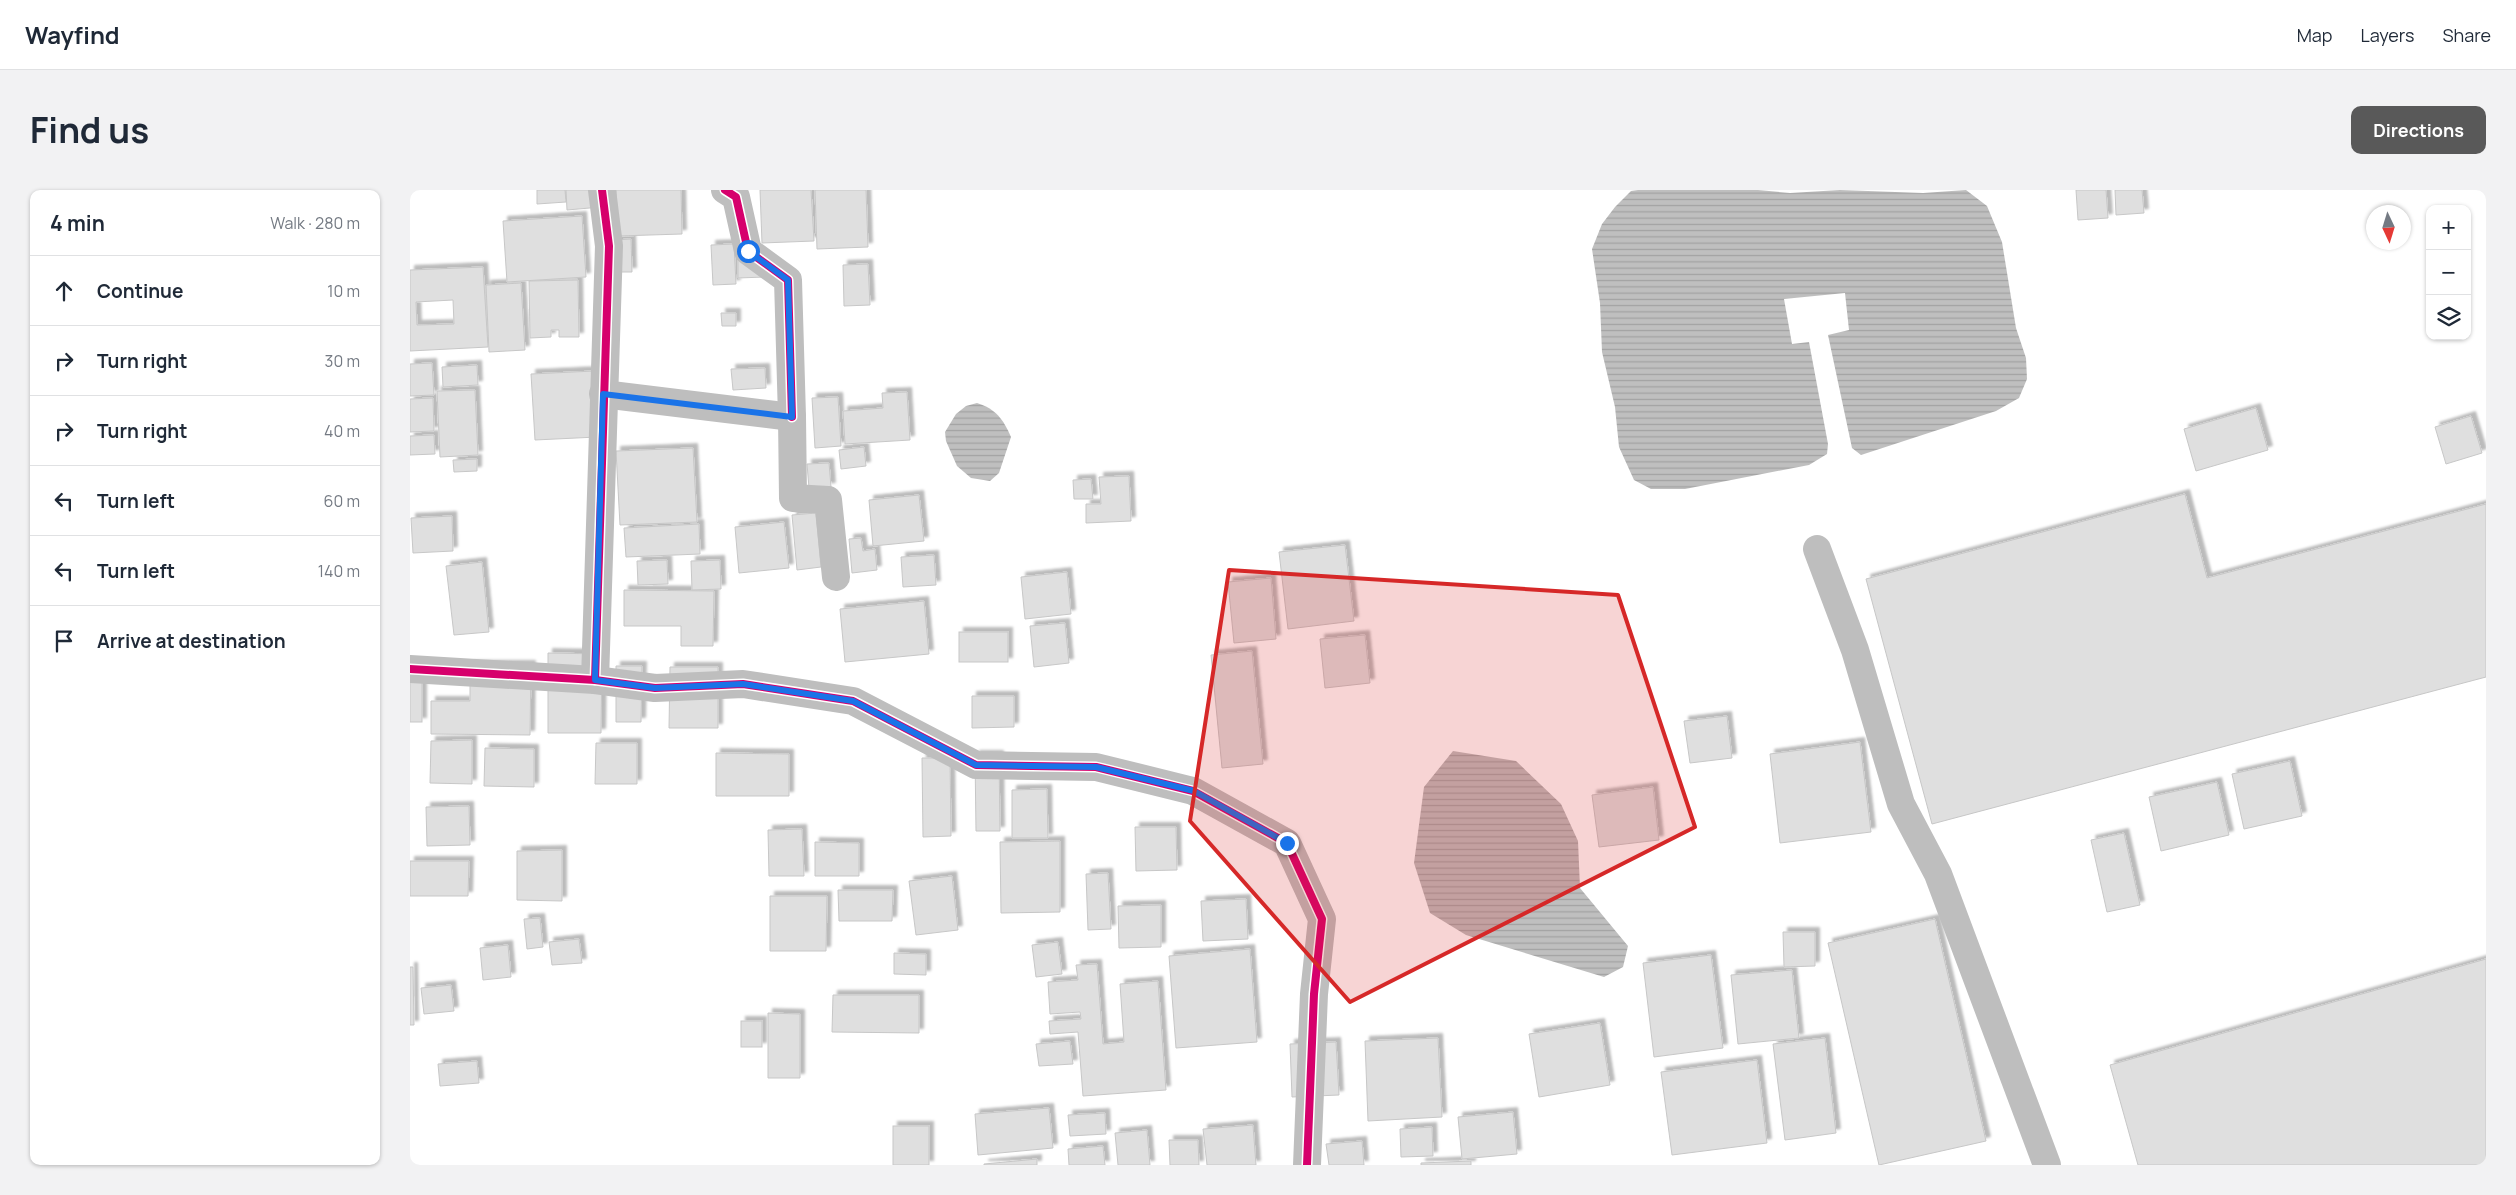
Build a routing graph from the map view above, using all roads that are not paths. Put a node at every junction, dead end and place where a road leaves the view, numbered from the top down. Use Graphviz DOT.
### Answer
graph roads {
  1 [pos="602,190"];
  2 [pos="725,190"];
  3 [pos="603,394"];
  4 [pos="792,417"];
  5 [pos="1817,549"];
  6 [pos="836,577"];
  7 [pos="410,669"];
  8 [pos="595,680"];
  9 [pos="1307,1165"];
  10 [pos="2047,1165"];
  1 -- 3 [label="street"];
  2 -- 4 [label="street"];
  3 -- 4 [label="street"];
  3 -- 8 [label="street"];
  4 -- 6 [label="street"];
  5 -- 10 [label="street"];
  7 -- 8 [label="street"];
  8 -- 9 [label="street"];
}
